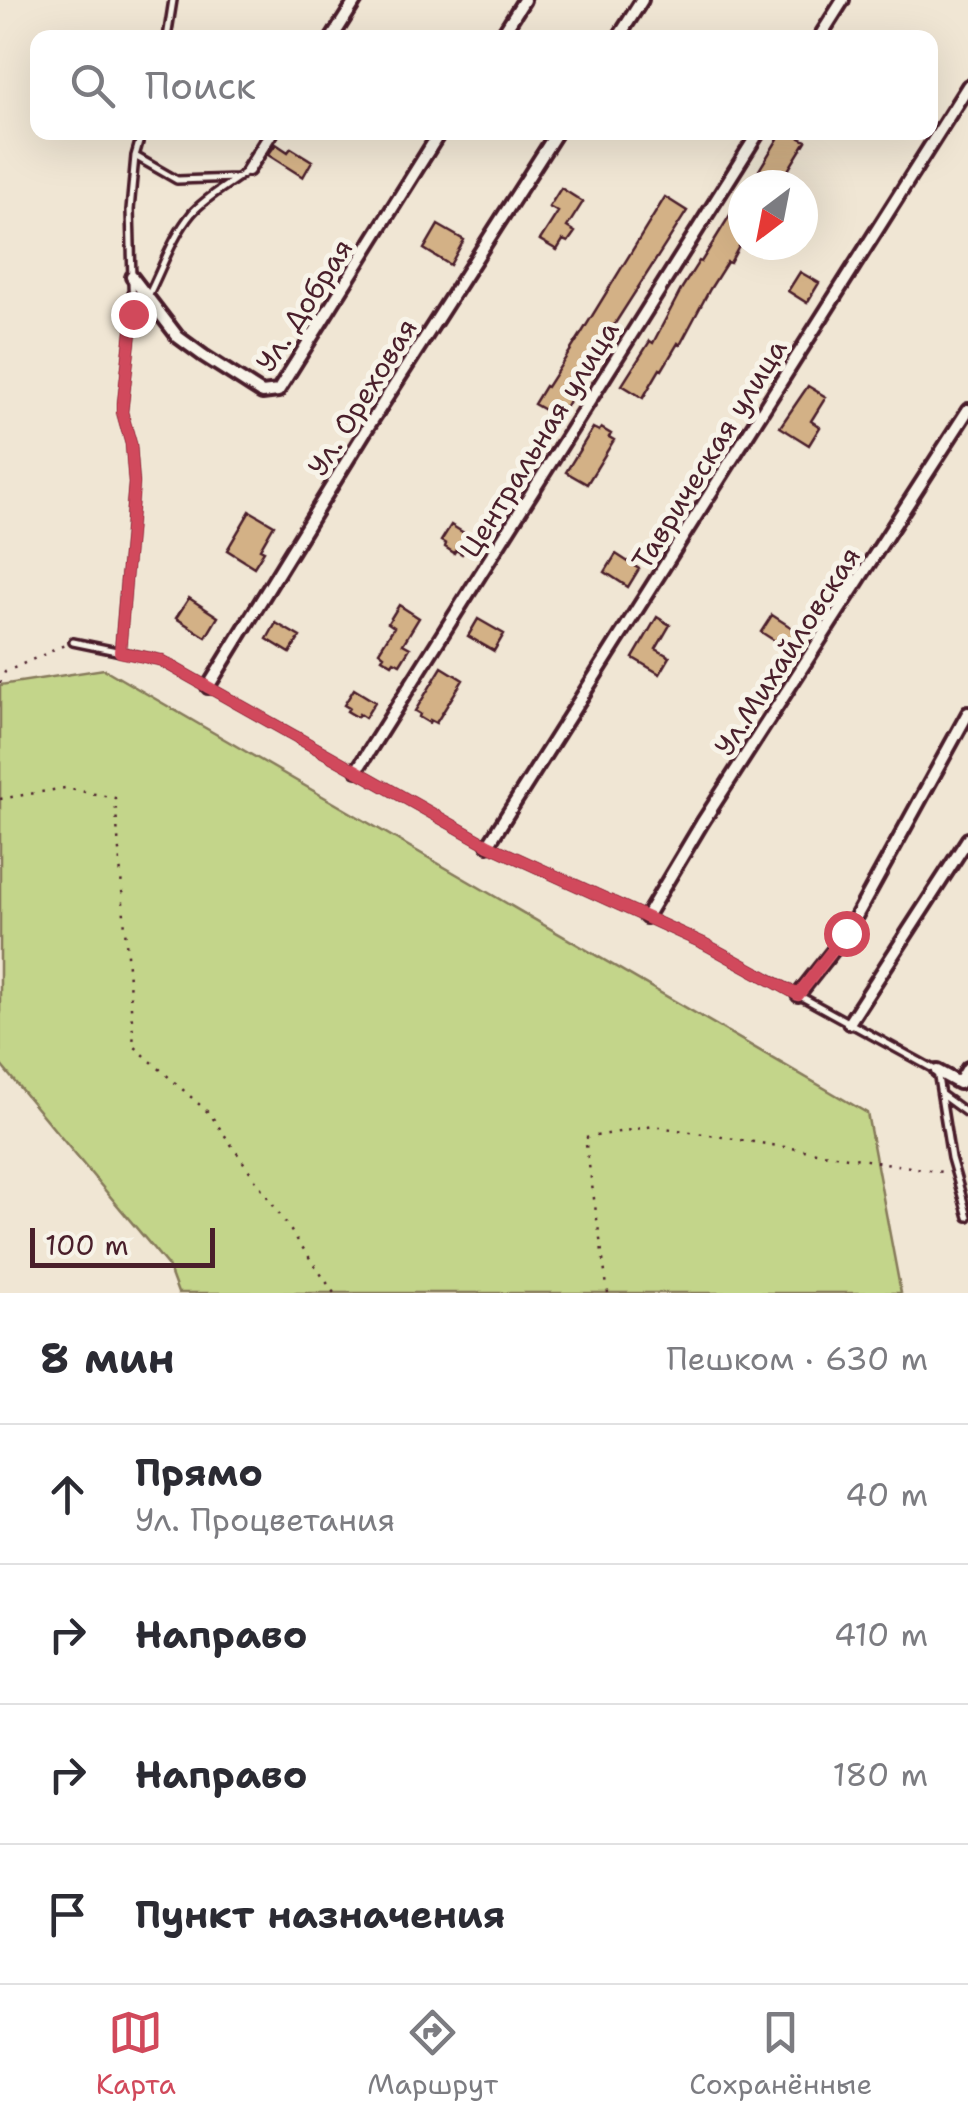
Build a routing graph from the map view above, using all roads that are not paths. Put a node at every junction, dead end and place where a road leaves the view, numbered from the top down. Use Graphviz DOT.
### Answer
graph roads {
  1 [pos="174,0"];
  2 [pos="356,0"];
  3 [pos="524,0"];
  4 [pos="642,0"];
  5 [pos="843,0"];
  6 [pos="168,30"];
  7 [pos="337,30"];
  8 [pos="505,30"];
  9 [pos="623,30"];
  10 [pos="824,30"];
  11 [pos="968,86"];
  12 [pos="938,133"];
  13 [pos="139,140"];
  14 [pos="267,140"];
  15 [pos="435,140"];
  16 [pos="552,140"];
  17 [pos="754,140"];
  18 [pos="934,140"];
  19 [pos="134,156"];
  20 [pos="244,174"];
  21 [pos="132,277"];
  22 [pos="148,296"];
  23 [pos="968,410"];
  24 [pos="72,642"];
  25 [pos="120,652"];
  26 [pos="208,686"];
  27 [pos="968,713"];
  28 [pos="357,770"];
  29 [pos="968,840"];
  30 [pos="488,845"];
  31 [pos="646,917"];
  32 [pos="798,995"];
  33 [pos="849,1023"];
  34 [pos="968,1068"];
  35 [pos="937,1071"];
  36 [pos="940,1093"];
  37 [pos="968,1114"];
  38 [pos="968,1217"];
  1 -- 6 [label="lane"];
  2 -- 7 [label="street"];
  3 -- 8 [label="street"];
  4 -- 9 [label="street"];
  5 -- 10 [label="street"];
  11 -- 12 [label="street, Таврическая улица"];
  13 -- 19 [label="lane"];
  14 -- 20 [label="street"];
  15 -- 22 [label="street, Ул. Добрая"];
  16 -- 26 [label="street, Ул. Ореховая"];
  17 -- 28 [label="street, Центральная улица"];
  18 -- 30 [label="street, Таврическая улица"];
  19 -- 20 [label="lane"];
  19 -- 21 [label="lane"];
  20 -- 22 [label="lane"];
  21 -- 22 [label="street, Ул. Добрая"];
  21 -- 25 [label="lane"];
  23 -- 31 [label="street, Ул.Михайловская"];
  24 -- 25 [label="lane"];
  25 -- 26 [label="lane"];
  26 -- 28 [label="lane"];
  27 -- 32 [label="street"];
  28 -- 30 [label="lane"];
  29 -- 33 [label="street"];
  30 -- 31 [label="lane"];
  31 -- 32 [label="lane"];
  32 -- 33 [label="lane"];
  33 -- 35 [label="lane"];
  34 -- 35 [label="street"];
  35 -- 36 [label="lane"];
  36 -- 37 [label="lane"];
  36 -- 38 [label="lane"];
}
